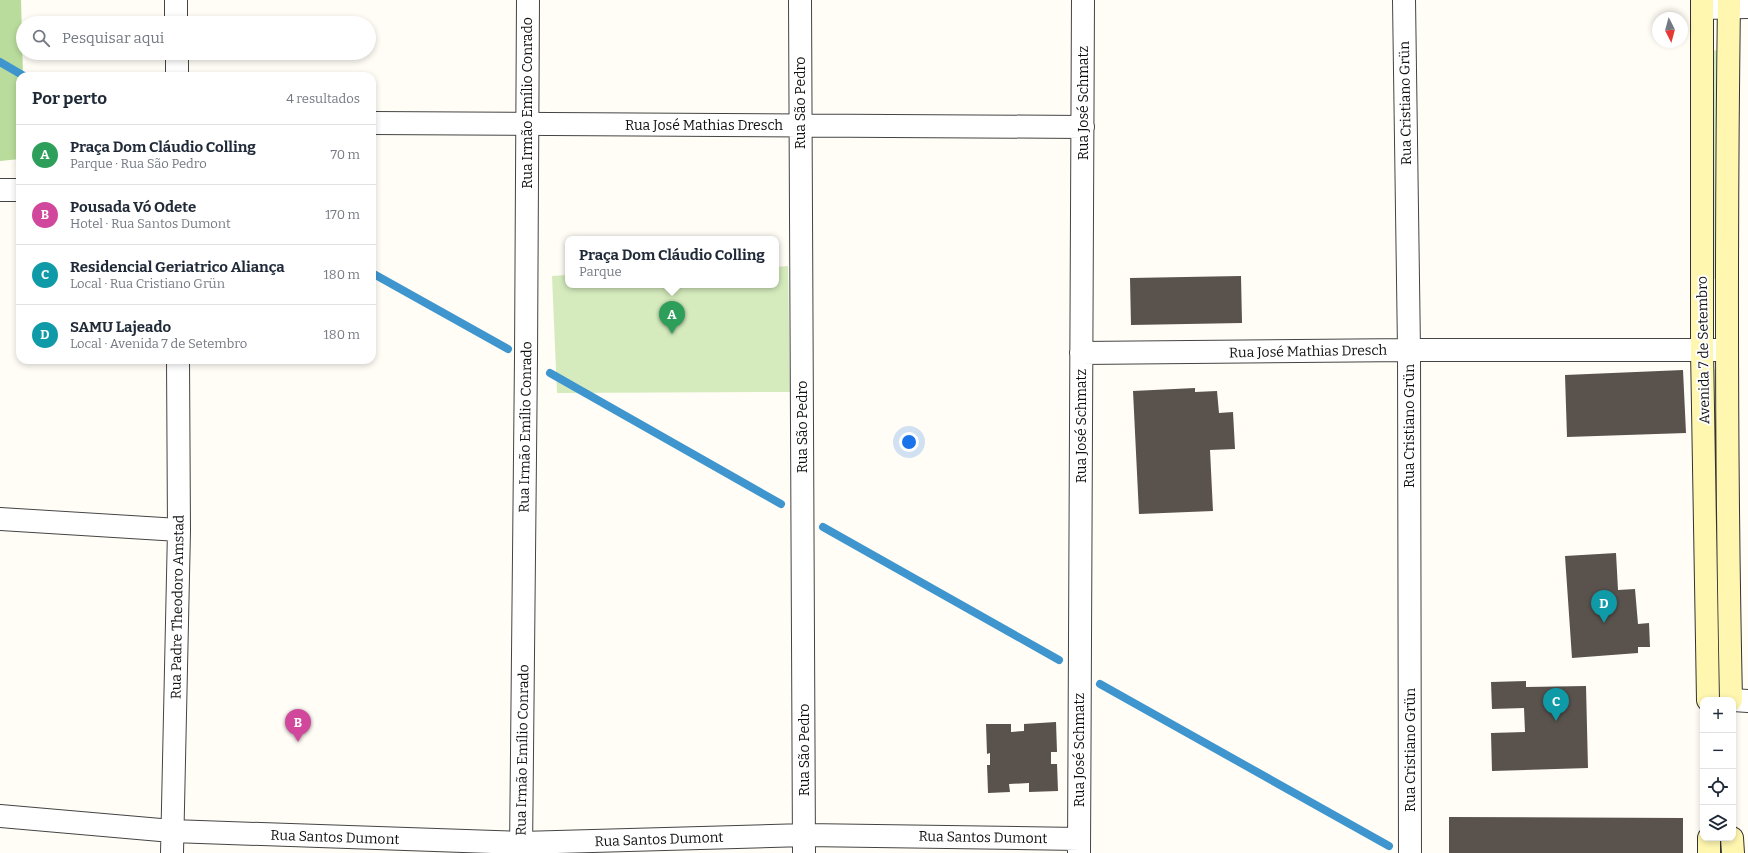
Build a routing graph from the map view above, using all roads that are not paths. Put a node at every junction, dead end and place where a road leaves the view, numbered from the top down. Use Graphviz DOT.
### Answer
graph roads {
  1 [pos="176,0"];
  2 [pos="528,0"];
  3 [pos="800,0"];
  4 [pos="1083,0"];
  5 [pos="1404,0"];
  6 [pos="1702,4"];
  7 [pos="1735,5"];
  8 [pos="176,16"];
  9 [pos="176,60"];
  10 [pos="177,72"];
  11 [pos="376,123"];
  12 [pos="527,124"];
  13 [pos="800,126"];
  14 [pos="1083,127"];
  15 [pos="0,190"];
  16 [pos="16,190"];
  17 [pos="1409,350"];
  18 [pos="1702,350"];
  19 [pos="1727,350"];
  20 [pos="1081,353"];
  21 [pos="178,364"];
  22 [pos="0,519"];
  23 [pos="179,530"];
  24 [pos="1728,568"];
  25 [pos="1707,569"];
  26 [pos="1708,697"];
  27 [pos="1732,697"];
  28 [pos="1736,700"];
  29 [pos="1748,701"];
  30 [pos="0,816"];
  31 [pos="172,831"];
  32 [pos="1709,841"];
  33 [pos="1732,841"];
  34 [pos="805,844"];
  35 [pos="1079,846"];
  36 [pos="521,848"];
  37 [pos="172,853"];
  38 [pos="1410,853"];
  39 [pos="1709,853"];
  40 [pos="1733,853"];
  1 -- 8 [label="street"];
  2 -- 12 [label="street, Rua Irmão Emílio Conrado"];
  3 -- 13 [label="street, Rua São Pedro"];
  4 -- 14 [label="street, Rua José Schmatz"];
  5 -- 17 [label="street, Rua Cristiano Grün"];
  6 -- 7 [label="street"];
  6 -- 18 [label="main road, Avenida 7 de Setembro"];
  7 -- 19 [label="main road, Avenida 7 de Setembro"];
  9 -- 10 [label="street"];
  11 -- 12 [label="street, Rua José Mathias Dresch"];
  12 -- 13 [label="street, Rua José Mathias Dresch"];
  12 -- 36 [label="street, Rua Irmão Emílio Conrado"];
  13 -- 14 [label="street, Rua José Mathias Dresch"];
  13 -- 34 [label="street, Rua São Pedro"];
  14 -- 20 [label="street, Rua José Schmatz"];
  15 -- 16 [label="street"];
  17 -- 18 [label="street, Rua José Mathias Dresch"];
  17 -- 20 [label="street, Rua José Mathias Dresch"];
  17 -- 38 [label="street, Rua Cristiano Grün"];
  18 -- 19 [label="street, Rua José Mathias Dresch"];
  18 -- 25 [label="main road, Avenida 7 de Setembro"];
  19 -- 24 [label="main road, Avenida 7 de Setembro"];
  20 -- 35 [label="street, Rua José Schmatz"];
  21 -- 23 [label="street, Rua Padre Theodoro Amstad"];
  22 -- 23 [label="street"];
  23 -- 31 [label="street, Rua Padre Theodoro Amstad"];
  24 -- 25 [label="main road"];
  24 -- 27 [label="main road, Avenida 7 de Setembro"];
  25 -- 26 [label="main road, Avenida 7 de Setembro"];
  28 -- 29 [label="street"];
  30 -- 31 [label="street, Rua Santos Dumont"];
  31 -- 36 [label="street, Rua Santos Dumont"];
  31 -- 37 [label="street, Rua Padre Theodoro Amstad"];
  32 -- 39 [label="main road"];
  33 -- 40 [label="main road"];
  34 -- 35 [label="street, Rua Santos Dumont"];
  34 -- 36 [label="street, Rua Santos Dumont"];
}
